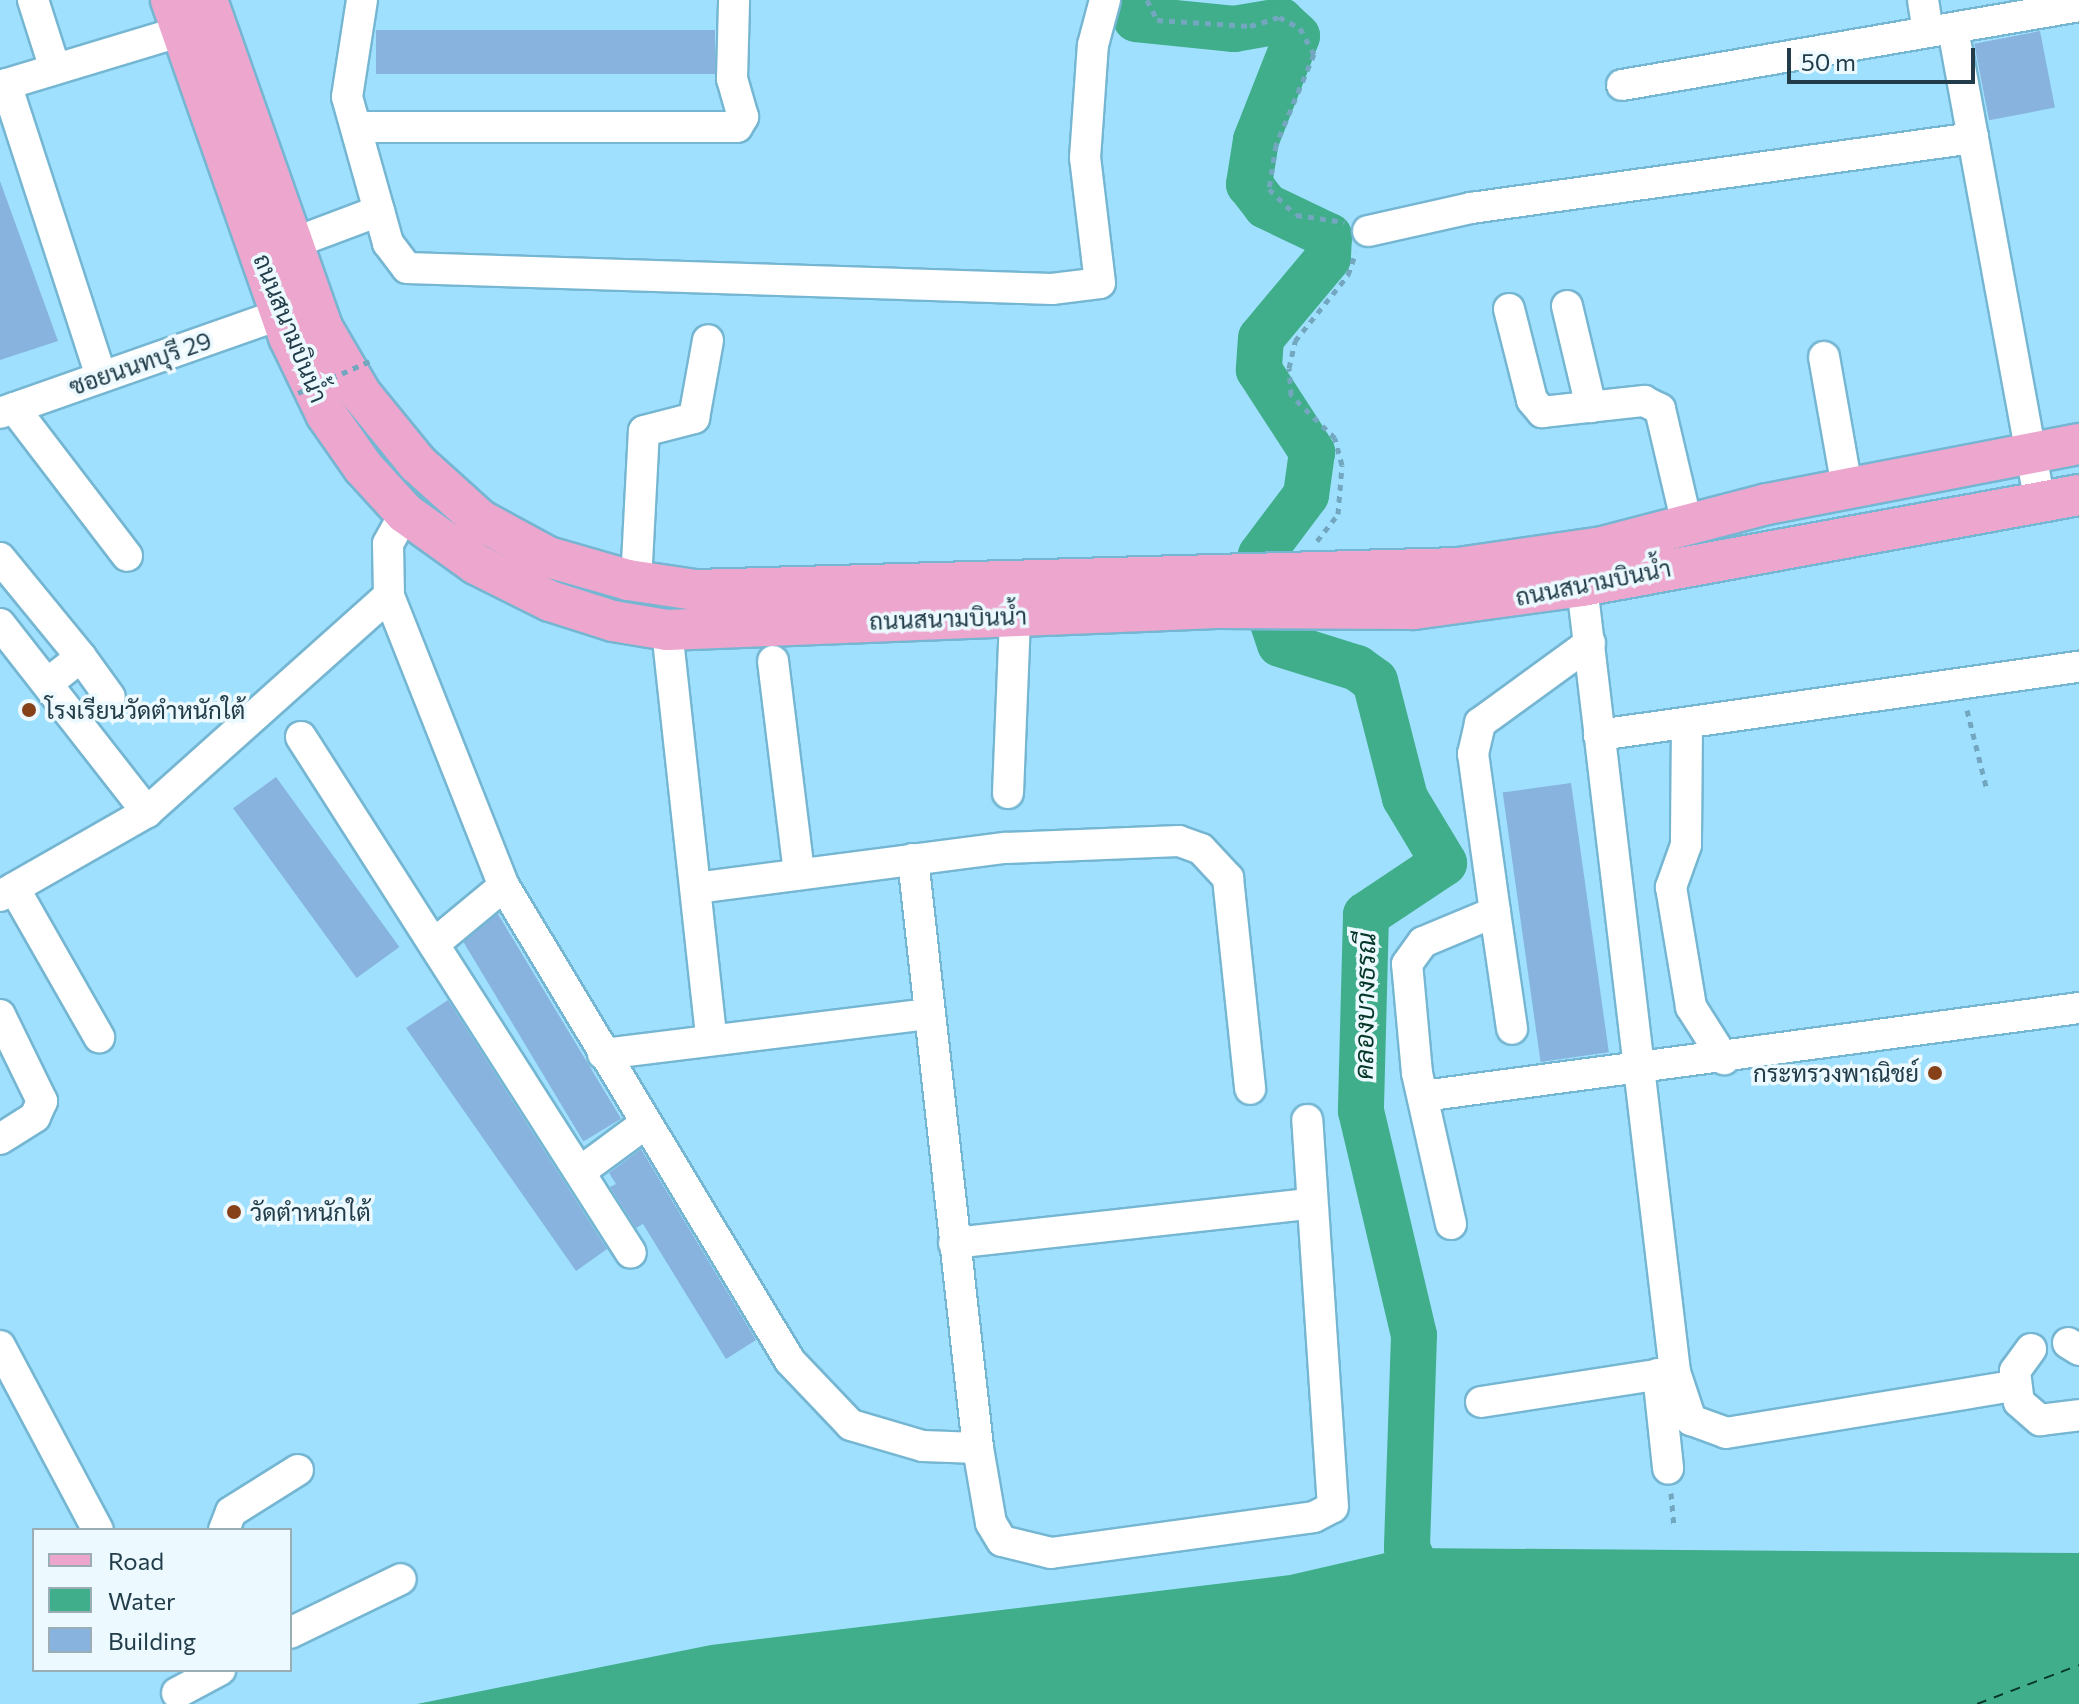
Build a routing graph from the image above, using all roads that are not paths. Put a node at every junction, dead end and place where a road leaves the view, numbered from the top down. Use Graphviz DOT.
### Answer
graph roads {
  1 [pos="33,0"];
  2 [pos="207,0"];
  3 [pos="362,0"];
  4 [pos="734,0"];
  5 [pos="1105,0"];
  6 [pos="1923,0"];
  7 [pos="2079,6"];
  8 [pos="176,16"];
  9 [pos="1940,30"];
  10 [pos="55,69"];
  11 [pos="3,85"];
  12 [pos="1622,85"];
  13 [pos="356,127"];
  14 [pos="1973,138"];
  15 [pos="379,211"];
  16 [pos="1368,231"];
  17 [pos="291,244"];
  18 [pos="1567,306"];
  19 [pos="1509,309"];
  20 [pos="281,314"];
  21 [pos="708,340"];
  22 [pos="1824,357"];
  23 [pos="101,377"];
  24 [pos="1591,407"];
  25 [pos="7,410"];
  26 [pos="2079,444"];
  27 [pos="2031,452"];
  28 [pos="1847,487"];
  29 [pos="2079,495"];
  30 [pos="2040,502"];
  31 [pos="405,513"];
  32 [pos="1687,524"];
  33 [pos="127,556"];
  34 [pos="0,558"];
  35 [pos="636,582"];
  36 [pos="1291,584"];
  37 [pos="1582,586"];
  38 [pos="1216,591"];
  39 [pos="389,596"];
  40 [pos="1015,616"];
  41 [pos="0,624"];
  42 [pos="667,630"];
  43 [pos="1590,643"];
  44 [pos="773,661"];
  45 [pos="2079,667"];
  46 [pos="65,670"];
  47 [pos="110,697"];
  48 [pos="1687,723"];
  49 [pos="1599,735"];
  50 [pos="301,737"];
  51 [pos="1008,793"];
  52 [pos="147,812"];
  53 [pos="913,859"];
  54 [pos="799,872"];
  55 [pos="504,886"];
  56 [pos="696,888"];
  57 [pos="7,892"];
  58 [pos="1495,912"];
  59 [pos="435,943"];
  60 [pos="2079,1008"];
  61 [pos="929,1014"];
  62 [pos="0,1015"];
  63 [pos="1512,1029"];
  64 [pos="711,1036"];
  65 [pos="99,1037"];
  66 [pos="603,1054"];
  67 [pos="1724,1059"];
  68 [pos="1640,1072"];
  69 [pos="1250,1089"];
  70 [pos="1423,1096"];
  71 [pos="1307,1120"];
  72 [pos="646,1123"];
  73 [pos="0,1139"];
  74 [pos="581,1171"];
  75 [pos="1310,1204"];
  76 [pos="1451,1224"];
  77 [pos="954,1243"];
  78 [pos="631,1253"];
  79 [pos="0,1346"];
  80 [pos="2031,1349"];
  81 [pos="1666,1373"];
  82 [pos="2014,1386"];
  83 [pos="11,1390"];
  84 [pos="1481,1402"];
  85 [pos="2079,1415"];
  86 [pos="978,1448"];
  87 [pos="1668,1468"];
  88 [pos="298,1470"];
  89 [pos="97,1528"];
  90 [pos="225,1528"];
  91 [pos="401,1579"];
  92 [pos="292,1632"];
  93 [pos="215,1672"];
  94 [pos="175,1689"];
  1 -- 10 [label="street"];
  2 -- 17 [label="main road, ถนนสนามบินน้ำ"];
  3 -- 13 [label="street"];
  4 -- 13 [label="street"];
  5 -- 15 [label="street"];
  6 -- 9 [label="street"];
  7 -- 9 [label="street"];
  8 -- 10 [label="street"];
  8 -- 20 [label="main road, ถนนสนามบินน้ำ"];
  9 -- 12 [label="street"];
  9 -- 14 [label="street"];
  10 -- 11 [label="street"];
  11 -- 23 [label="street"];
  13 -- 15 [label="street"];
  14 -- 16 [label="street"];
  14 -- 27 [label="street"];
  15 -- 17 [label="street"];
  17 -- 35 [label="main road, ถนนสนามบินน้ำ"];
  18 -- 24 [label="street"];
  19 -- 24 [label="street"];
  20 -- 23 [label="street, ซอยนนทบุรี 29"];
  20 -- 31 [label="main road, ถนนสนามบินน้ำ"];
  21 -- 35 [label="street"];
  22 -- 28 [label="street"];
  23 -- 25 [label="street, ซอยนนทบุรี 29"];
  24 -- 32 [label="street"];
  25 -- 33 [label="street"];
  26 -- 27 [label="main road, ถนนสนามบินน้ำ"];
  27 -- 28 [label="main road, ถนนสนามบินน้ำ"];
  27 -- 30 [label="street"];
  28 -- 32 [label="main road, ถนนสนามบินน้ำ"];
  29 -- 30 [label="main road, ถนนสนามบินน้ำ"];
  30 -- 37 [label="main road, ถนนสนามบินน้ำ"];
  31 -- 39 [label="street"];
  31 -- 42 [label="main road, ถนนสนามบินน้ำ"];
  32 -- 36 [label="main road, ถนนสนามบินน้ำ"];
  34 -- 46 [label="street"];
  35 -- 38 [label="main road, ถนนสนามบินน้ำ"];
  36 -- 37 [label="main road, ถนนสนามบินน้ำ"];
  36 -- 38 [label="main road, ถนนสนามบินน้ำ"];
  37 -- 43 [label="street"];
  38 -- 40 [label="main road, ถนนสนามบินน้ำ"];
  39 -- 52 [label="street"];
  39 -- 55 [label="street"];
  40 -- 42 [label="main road, ถนนสนามบินน้ำ"];
  40 -- 51 [label="street"];
  41 -- 46 [label="street"];
  42 -- 56 [label="street"];
  43 -- 49 [label="street"];
  43 -- 58 [label="street"];
  44 -- 54 [label="street"];
  45 -- 48 [label="street"];
  46 -- 47 [label="street"];
  46 -- 52 [label="street"];
  48 -- 49 [label="street"];
  48 -- 67 [label="street"];
  49 -- 68 [label="street"];
  50 -- 59 [label="street"];
  52 -- 57 [label="street"];
  53 -- 54 [label="street"];
  53 -- 61 [label="street"];
  53 -- 69 [label="street"];
  54 -- 56 [label="street"];
  55 -- 59 [label="street"];
  55 -- 66 [label="street"];
  56 -- 64 [label="street"];
  57 -- 65 [label="street"];
  58 -- 63 [label="street"];
  58 -- 70 [label="street"];
  59 -- 74 [label="street"];
  60 -- 67 [label="street"];
  61 -- 64 [label="street"];
  61 -- 77 [label="street"];
  62 -- 73 [label="street"];
  64 -- 66 [label="street"];
  66 -- 72 [label="street"];
  67 -- 68 [label="street"];
  68 -- 70 [label="street"];
  68 -- 81 [label="street"];
  70 -- 76 [label="street"];
  71 -- 75 [label="street"];
  72 -- 74 [label="street"];
  72 -- 86 [label="street"];
  74 -- 78 [label="street"];
  75 -- 77 [label="street"];
  75 -- 86 [label="street"];
  77 -- 86 [label="street"];
  79 -- 83 [label="street"];
  80 -- 82 [label="street"];
  81 -- 82 [label="street"];
  81 -- 84 [label="street"];
  81 -- 87 [label="street"];
  82 -- 85 [label="street"];
  83 -- 89 [label="street"];
  88 -- 90 [label="street"];
  91 -- 92 [label="street"];
  93 -- 94 [label="street"];
}
